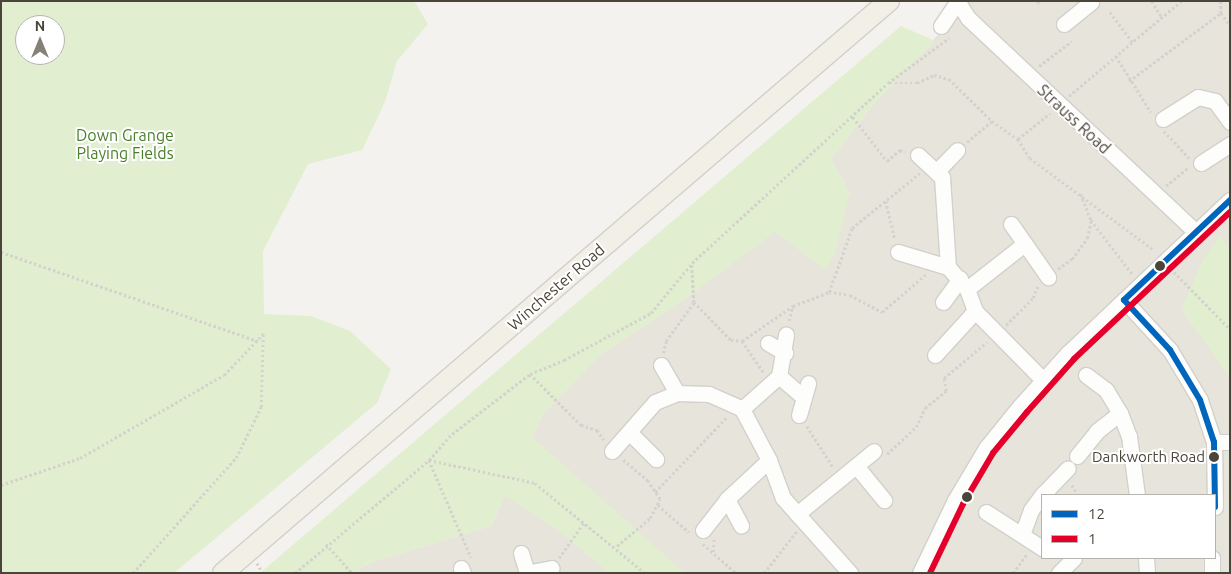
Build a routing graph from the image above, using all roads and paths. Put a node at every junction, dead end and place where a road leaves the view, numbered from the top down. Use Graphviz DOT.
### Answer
graph roads {
  1 [pos="889,1"];
  2 [pos="1152,1"];
  3 [pos="1181,1"];
  4 [pos="1220,1"];
  5 [pos="1091,2"];
  6 [pos="956,4"];
  7 [pos="1074,7"];
  8 [pos="1110,12"];
  9 [pos="1221,13"];
  10 [pos="1162,17"];
  11 [pos="1064,24"];
  12 [pos="1230,25"];
  13 [pos="941,26"];
  14 [pos="1072,41"];
  15 [pos="1133,42"];
  16 [pos="1116,56"];
  17 [pos="1034,69"];
  18 [pos="1129,81"];
  19 [pos="888,83"];
  20 [pos="1062,102"];
  21 [pos="1051,113"];
  22 [pos="853,117"];
  23 [pos="992,120"];
  24 [pos="1158,120"];
  25 [pos="1230,122"];
  26 [pos="1018,139"];
  27 [pos="1230,144"];
  28 [pos="956,150"];
  29 [pos="927,163"];
  30 [pos="1201,163"];
  31 [pos="1166,186"];
  32 [pos="1080,192"];
  33 [pos="1230,200"];
  34 [pos="886,202"];
  35 [pos="1011,224"];
  36 [pos="1196,232"];
  37 [pos="1023,245"];
  38 [pos="1154,250"];
  39 [pos="1,252"];
  40 [pos="898,252"];
  41 [pos="692,263"];
  42 [pos="944,265"];
  43 [pos="1174,272"];
  44 [pos="1134,276"];
  45 [pos="1048,277"];
  46 [pos="964,284"];
  47 [pos="829,292"];
  48 [pos="1124,300"];
  49 [pos="694,302"];
  50 [pos="943,302"];
  51 [pos="793,306"];
  52 [pos="975,311"];
  53 [pos="1230,329"];
  54 [pos="786,335"];
  55 [pos="996,335"];
  56 [pos="258,341"];
  57 [pos="742,341"];
  58 [pos="768,343"];
  59 [pos="785,353"];
  60 [pos="935,355"];
  61 [pos="661,365"];
  62 [pos="530,374"];
  63 [pos="1086,375"];
  64 [pos="775,379"];
  65 [pos="1043,380"];
  66 [pos="808,383"];
  67 [pos="677,393"];
  68 [pos="804,398"];
  69 [pos="739,408"];
  70 [pos="1120,413"];
  71 [pos="799,416"];
  72 [pos="630,432"];
  73 [pos="1214,442"];
  74 [pos="1230,442"];
  75 [pos="612,451"];
  76 [pos="874,451"];
  77 [pos="1077,456"];
  78 [pos="656,459"];
  79 [pos="429,460"];
  80 [pos="769,460"];
  81 [pos="857,467"];
  82 [pos="1068,468"];
  83 [pos="844,479"];
  84 [pos="1,485"];
  85 [pos="656,492"];
  86 [pos="1043,494"];
  87 [pos="1137,494"];
  88 [pos="1215,494"];
  89 [pos="1041,496"];
  90 [pos="727,499"];
  91 [pos="884,500"];
  92 [pos="986,512"];
  93 [pos="801,518"];
  94 [pos="584,522"];
  95 [pos="741,525"];
  96 [pos="703,530"];
  97 [pos="1023,532"];
  98 [pos="326,544"];
  99 [pos="616,546"];
  100 [pos="1036,549"];
  101 [pos="521,553"];
  102 [pos="1146,559"];
  103 [pos="1212,559"];
  104 [pos="552,568"];
  105 [pos="466,569"];
  106 [pos="1147,572"];
  107 [pos="133,573"];
  108 [pos="223,573"];
  109 [pos="294,573"];
  110 [pos="352,573"];
  111 [pos="526,573"];
  112 [pos="645,573"];
  113 [pos="764,573"];
  114 [pos="850,573"];
  115 [pos="920,573"];
  116 [pos="1013,573"];
  117 [pos="1212,573"];
  1 -- 108 [label="main road, Winchester Road"];
  2 -- 10 [label="path"];
  3 -- 10 [label="path"];
  4 -- 9 [label="path"];
  5 -- 7 [label="street"];
  6 -- 13 [label="street"];
  6 -- 19 [label="path"];
  6 -- 36 [label="street, Strauss Road"];
  7 -- 11 [label="street"];
  8 -- 15 [label="path"];
  9 -- 12 [label="path"];
  9 -- 18 [label="path"];
  10 -- 15 [label="path"];
  14 -- 17 [label="path"];
  15 -- 16 [label="path"];
  16 -- 18 [label="path"];
  16 -- 20 [label="path"];
  18 -- 24 [label="path"];
  19 -- 22 [label="path"];
  19 -- 23 [label="path"];
  21 -- 26 [label="path"];
  22 -- 29 [label="path"];
  22 -- 41 [label="path"];
  23 -- 26 [label="path"];
  23 -- 28 [label="path"];
  24 -- 25 [label="street"];
  24 -- 31 [label="path"];
  26 -- 32 [label="path"];
  27 -- 30 [label="street"];
  28 -- 29 [label="street"];
  29 -- 34 [label="path"];
  29 -- 42 [label="street"];
  32 -- 38 [label="path"];
  32 -- 44 [label="path"];
  33 -- 36 [label="street"];
  34 -- 40 [label="path"];
  34 -- 47 [label="path"];
  35 -- 37 [label="street"];
  36 -- 48 [label="street"];
  37 -- 45 [label="street"];
  37 -- 46 [label="street"];
  39 -- 56 [label="path"];
  40 -- 42 [label="street"];
  41 -- 49 [label="path"];
  41 -- 62 [label="path"];
  42 -- 46 [label="street"];
  42 -- 47 [label="path"];
  43 -- 53 [label="path"];
  46 -- 50 [label="street"];
  46 -- 52 [label="street"];
  47 -- 51 [label="path"];
  48 -- 65 [label="street"];
  48 -- 73 [label="street"];
  49 -- 57 [label="path"];
  49 -- 61 [label="path"];
  51 -- 54 [label="path"];
  51 -- 57 [label="path"];
  52 -- 55 [label="street"];
  52 -- 60 [label="street"];
  54 -- 59 [label="street"];
  55 -- 65 [label="street"];
  55 -- 76 [label="path"];
  56 -- 84 [label="path"];
  56 -- 107 [label="path"];
  57 -- 64 [label="path"];
  58 -- 59 [label="street"];
  59 -- 64 [label="street"];
  61 -- 67 [label="street"];
  62 -- 75 [label="path"];
  62 -- 79 [label="path"];
  63 -- 70 [label="street"];
  64 -- 68 [label="street"];
  64 -- 69 [label="street"];
  65 -- 115 [label="street"];
  66 -- 68 [label="street"];
  67 -- 69 [label="street"];
  67 -- 72 [label="street"];
  68 -- 71 [label="street"];
  69 -- 80 [label="street"];
  69 -- 85 [label="path"];
  70 -- 77 [label="street"];
  70 -- 87 [label="street"];
  71 -- 83 [label="path"];
  72 -- 75 [label="street"];
  72 -- 78 [label="street"];
  73 -- 74 [label="street"];
  73 -- 88 [label="street"];
  75 -- 85 [label="path"];
  76 -- 81 [label="street"];
  79 -- 94 [label="path"];
  79 -- 98 [label="path"];
  79 -- 105 [label="path"];
  80 -- 90 [label="street"];
  80 -- 93 [label="street"];
  81 -- 83 [label="street"];
  81 -- 91 [label="street"];
  82 -- 86 [label="street"];
  83 -- 93 [label="street"];
  85 -- 99 [label="path"];
  89 -- 97 [label="street"];
  90 -- 95 [label="street"];
  90 -- 96 [label="street"];
  92 -- 97 [label="street"];
  93 -- 113 [label="path"];
  93 -- 114 [label="street"];
  94 -- 99 [label="path"];
  94 -- 104 [label="path"];
  97 -- 100 [label="street"];
  98 -- 109 [label="path"];
  98 -- 110 [label="path"];
  99 -- 112 [label="path"];
  100 -- 116 [label="path"];
  101 -- 111 [label="street"];
  102 -- 106 [label="street"];
  103 -- 117 [label="street"];
  104 -- 111 [label="street"];
}
